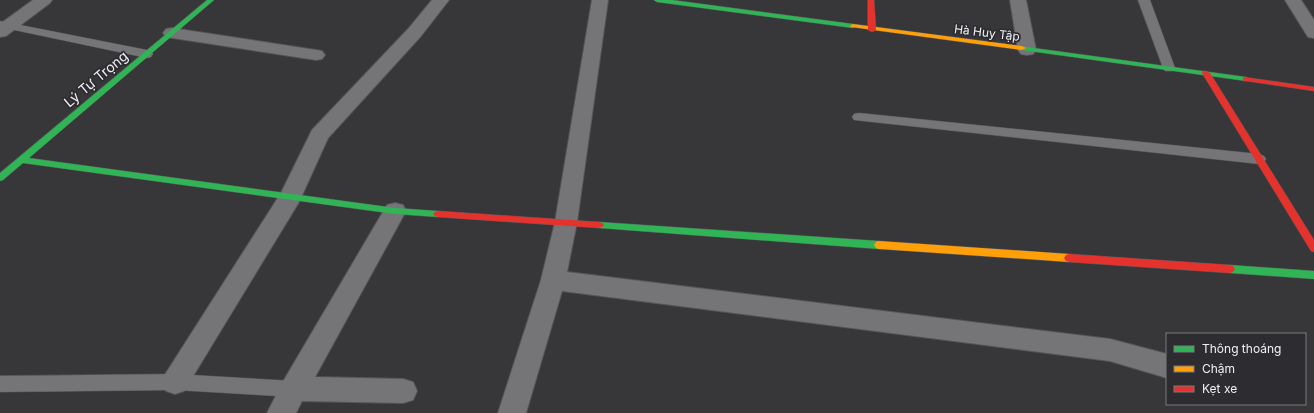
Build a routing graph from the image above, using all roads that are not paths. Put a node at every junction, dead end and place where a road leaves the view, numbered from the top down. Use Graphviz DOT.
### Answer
graph roads {
  1 [pos="44,0"];
  2 [pos="211,0"];
  3 [pos="442,0"];
  4 [pos="600,0"];
  5 [pos="657,0"];
  6 [pos="871,0"];
  7 [pos="1018,0"];
  8 [pos="1144,0"];
  9 [pos="1293,0"];
  10 [pos="3,27"];
  11 [pos="872,30"];
  12 [pos="172,33"];
  13 [pos="1314,34"];
  14 [pos="1027,50"];
  15 [pos="147,54"];
  16 [pos="316,55"];
  17 [pos="1169,68"];
  18 [pos="1206,73"];
  19 [pos="1314,89"];
  20 [pos="859,117"];
  21 [pos="1259,159"];
  22 [pos="22,160"];
  23 [pos="0,178"];
  24 [pos="291,196"];
  25 [pos="395,211"];
  26 [pos="566,222"];
  27 [pos="1314,248"];
  28 [pos="1314,275"];
  29 [pos="553,280"];
  30 [pos="1166,366"];
  31 [pos="175,382"];
  32 [pos="0,384"];
  33 [pos="294,389"];
  34 [pos="403,392"];
  35 [pos="281,413"];
  36 [pos="512,413"];
  1 -- 10 [label="street"];
  2 -- 12 [label="street, Lý Tự Trọng"];
  3 -- 24 [label="street"];
  4 -- 26 [label="street"];
  5 -- 11 [label="street, Hà Huy Tập"];
  6 -- 11 [label="street"];
  7 -- 14 [label="street"];
  8 -- 17 [label="lane"];
  9 -- 13 [label="street"];
  10 -- 15 [label="lane"];
  11 -- 14 [label="street, Hà Huy Tập"];
  12 -- 15 [label="street, Lý Tự Trọng"];
  12 -- 16 [label="street"];
  14 -- 17 [label="street, Hà Huy Tập"];
  15 -- 22 [label="street, Lý Tự Trọng"];
  17 -- 18 [label="street, Hà Huy Tập"];
  18 -- 19 [label="street, Hà Huy Tập"];
  18 -- 21 [label="street"];
  20 -- 21 [label="lane"];
  21 -- 27 [label="street"];
  22 -- 23 [label="street, Lý Tự Trọng"];
  22 -- 24 [label="street"];
  24 -- 25 [label="street"];
  24 -- 31 [label="street"];
  25 -- 26 [label="street"];
  25 -- 33 [label="street"];
  26 -- 28 [label="street"];
  26 -- 29 [label="street"];
  29 -- 30 [label="street"];
  29 -- 36 [label="street"];
  31 -- 32 [label="lane"];
  31 -- 33 [label="lane"];
  33 -- 34 [label="street"];
  33 -- 35 [label="street"];
}
